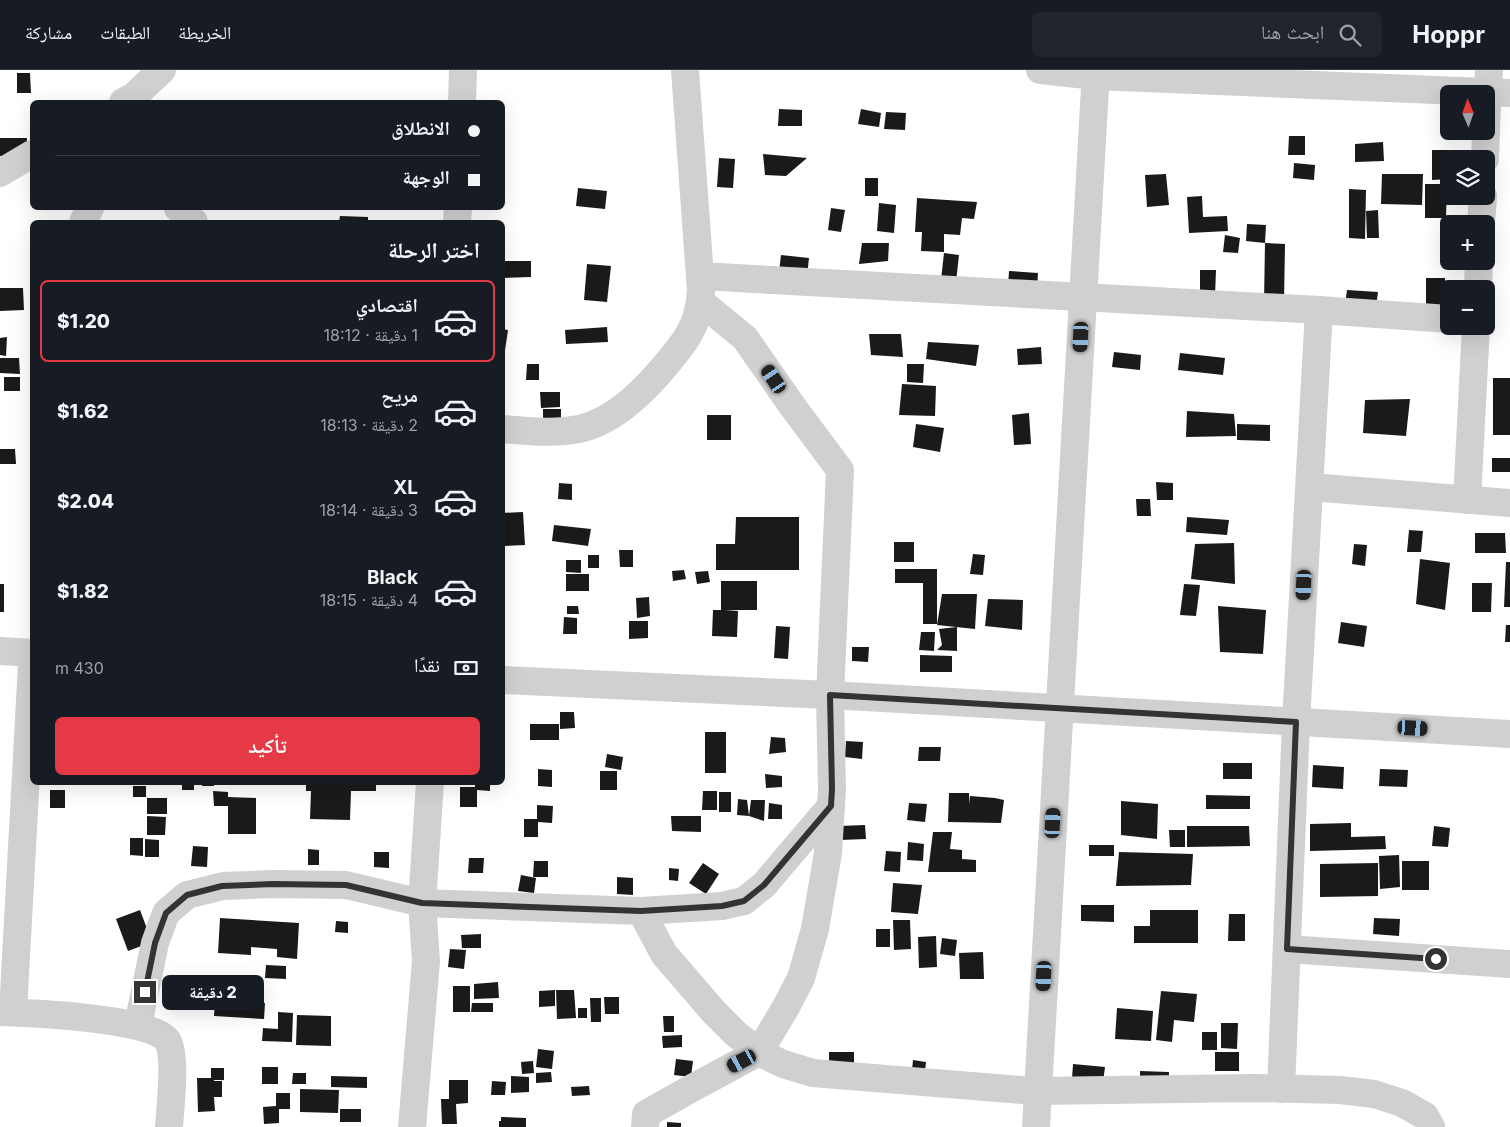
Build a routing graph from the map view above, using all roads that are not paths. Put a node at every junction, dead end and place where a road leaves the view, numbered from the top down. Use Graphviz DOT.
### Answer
graph roads {
  1 [pos="162,70"];
  2 [pos="464,70"];
  3 [pos="685,70"];
  4 [pos="1040,70"];
  5 [pos="1096,73"];
  6 [pos="1496,85"];
  7 [pos="130,100"];
  8 [pos="462,100"];
  9 [pos="30,155"];
  10 [pos="0,173"];
  11 [pos="180,210"];
  12 [pos="192,220"];
  13 [pos="700,289"];
  14 [pos="1083,298"];
  15 [pos="1319,310"];
  16 [pos="1440,318"];
  17 [pos="1476,335"];
  18 [pos="505,430"];
  19 [pos="1310,487"];
  20 [pos="1467,500"];
  21 [pos="1510,503"];
  22 [pos="0,651"];
  23 [pos="30,653"];
  24 [pos="505,680"];
  25 [pos="30,691"];
  26 [pos="830,695"];
  27 [pos="1060,708"];
  28 [pos="1296,722"];
  29 [pos="1510,734"];
  30 [pos="430,785"];
  31 [pos="831,806"];
  32 [pos="422,903"];
  33 [pos="641,911"];
  34 [pos="1287,949"];
  35 [pos="1510,964"];
  36 [pos="6,1012"];
  37 [pos="138,1026"];
  38 [pos="759,1052"];
  39 [pos="1281,1088"];
  40 [pos="1038,1091"];
  41 [pos="169,1127"];
  42 [pos="412,1127"];
  43 [pos="645,1127"];
  44 [pos="1036,1127"];
  45 [pos="1431,1127"];
  1 -- 7 [label="street"];
  2 -- 8 [label="street"];
  3 -- 13 [label="street"];
  4 -- 5 [label="street"];
  5 -- 6 [label="street"];
  5 -- 14 [label="street"];
  9 -- 10 [label="street"];
  11 -- 12 [label="street"];
  13 -- 14 [label="street"];
  13 -- 18 [label="street"];
  13 -- 26 [label="street"];
  14 -- 15 [label="street"];
  14 -- 27 [label="street"];
  15 -- 16 [label="street"];
  15 -- 19 [label="street"];
  17 -- 20 [label="street"];
  19 -- 20 [label="street"];
  19 -- 28 [label="street"];
  20 -- 21 [label="street"];
  22 -- 23 [label="street"];
  24 -- 26 [label="street"];
  25 -- 36 [label="street"];
  26 -- 27 [label="street"];
  26 -- 31 [label="street"];
  27 -- 28 [label="street"];
  27 -- 40 [label="street"];
  28 -- 29 [label="street"];
  28 -- 34 [label="street"];
  30 -- 32 [label="street"];
  31 -- 33 [label="street"];
  31 -- 38 [label="street"];
  32 -- 33 [label="street"];
  32 -- 37 [label="street"];
  32 -- 42 [label="street"];
  33 -- 38 [label="street"];
  34 -- 35 [label="street"];
  34 -- 39 [label="street"];
  36 -- 37 [label="street"];
  37 -- 41 [label="street"];
  38 -- 40 [label="street"];
  38 -- 43 [label="street"];
  39 -- 40 [label="street"];
  39 -- 45 [label="street"];
  40 -- 44 [label="street"];
}
